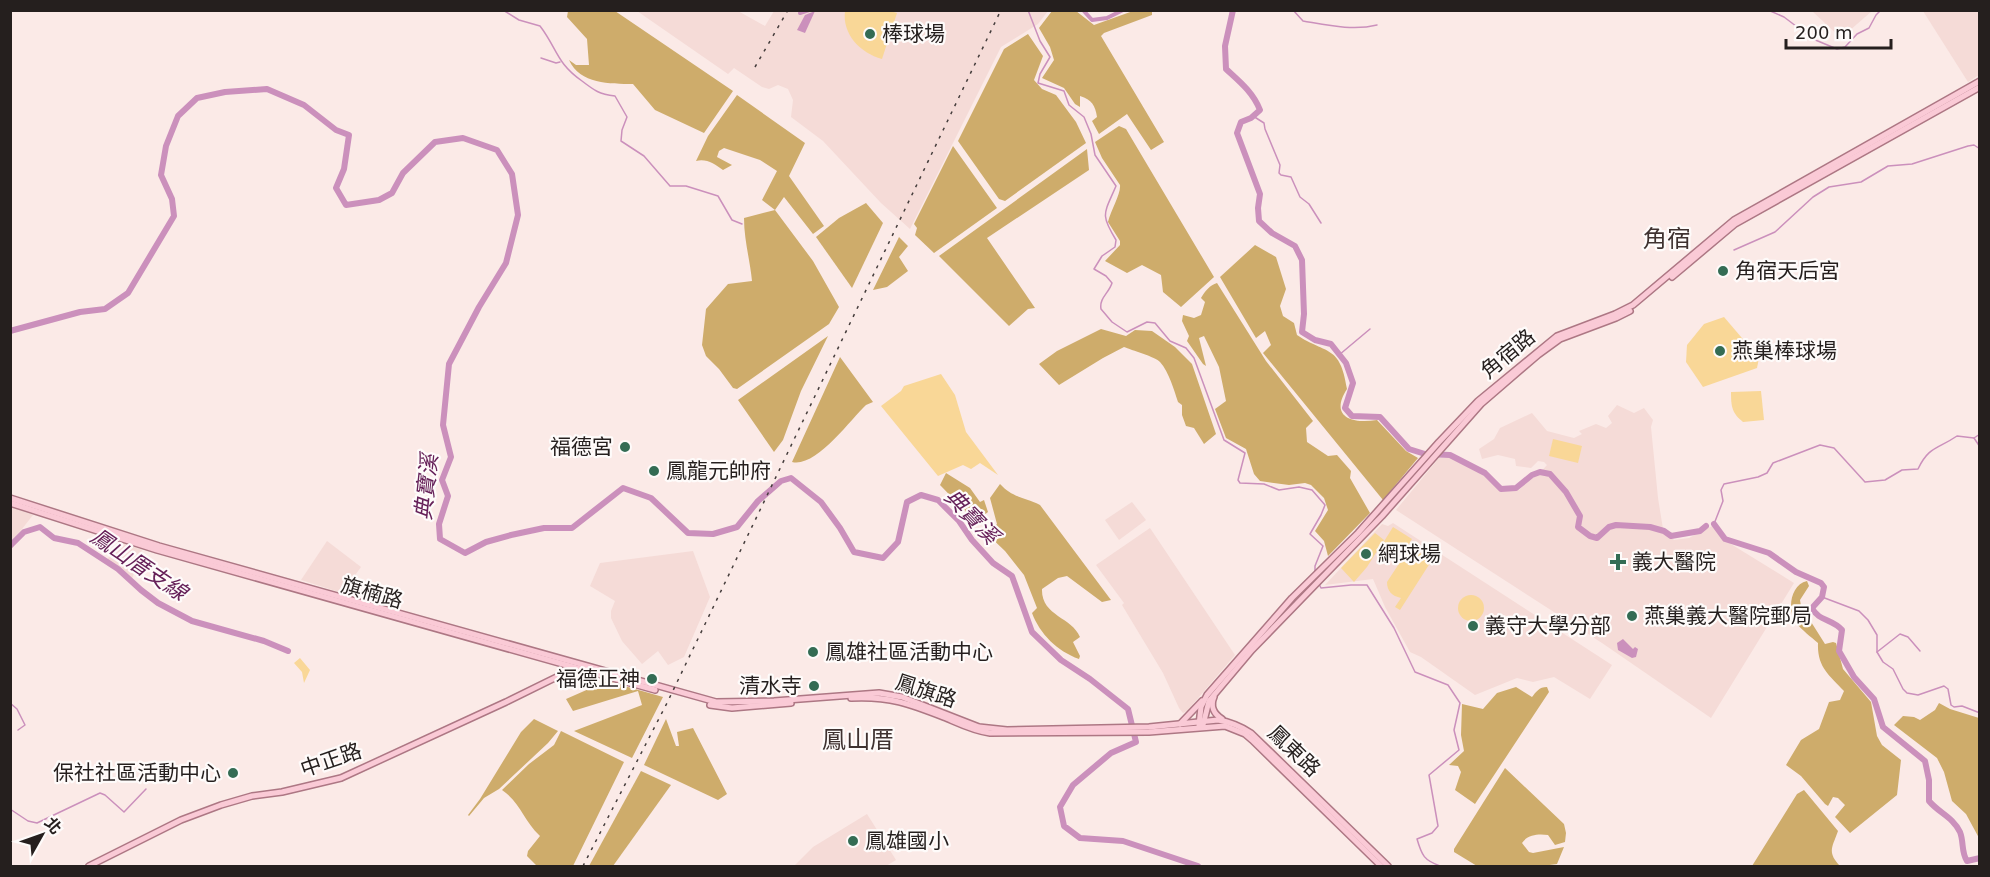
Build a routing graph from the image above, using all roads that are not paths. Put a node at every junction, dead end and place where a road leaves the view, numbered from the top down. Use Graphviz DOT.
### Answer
graph roads {
  1 [pos="1980,81"];
  2 [pos="1980,87"];
  3 [pos="1930,113"];
  4 [pos="1427,460"];
  5 [pos="10,498"];
  6 [pos="10,503"];
  7 [pos="1313,581"];
  8 [pos="575,666"];
  9 [pos="1217,690"];
  10 [pos="1208,695"];
  11 [pos="716,702"];
  12 [pos="726,707"];
  13 [pos="1227,721"];
  14 [pos="1180,724"];
  15 [pos="1201,724"];
  16 [pos="1149,729"];
  17 [pos="1125,730"];
  18 [pos="89,867"];
  19 [pos="1381,867"];
  20 [pos="1388,867"];
  1 -- 3 [label="main road"];
  2 -- 3 [label="main road"];
  3 -- 4 [label="main road, 角宿路"];
  3 -- 4 [label="main road, 角宿路"];
  4 -- 7 [label="main road, 角宿路"];
  5 -- 8 [label="main road, 旗楠路"];
  6 -- 8 [label="main road, 旗楠路"];
  7 -- 9 [label="main road, 角宿路"];
  7 -- 10 [label="main road, 角宿路"];
  8 -- 11 [label="main road, 旗楠路"];
  8 -- 12 [label="main road, 旗楠路"];
  8 -- 18 [label="main road, 中正路"];
  9 -- 13 [label="main road"];
  9 -- 15 [label="main road, 角宿路"];
  10 -- 14 [label="main road"];
  10 -- 15 [label="main road, 角宿路"];
  11 -- 17 [label="main road, 鳳旗路"];
  12 -- 17 [label="main road, 鳳旗路"];
  13 -- 15 [label="main road, 鳳東路"];
  13 -- 20 [label="main road, 鳳東路"];
  14 -- 15 [label="main road, 鳳東路"];
  14 -- 16 [label="main road, 鳳東路"];
  15 -- 16 [label="main road, 鳳東路"];
  15 -- 19 [label="main road, 鳳東路"];
  16 -- 17 [label="main road"];
}
